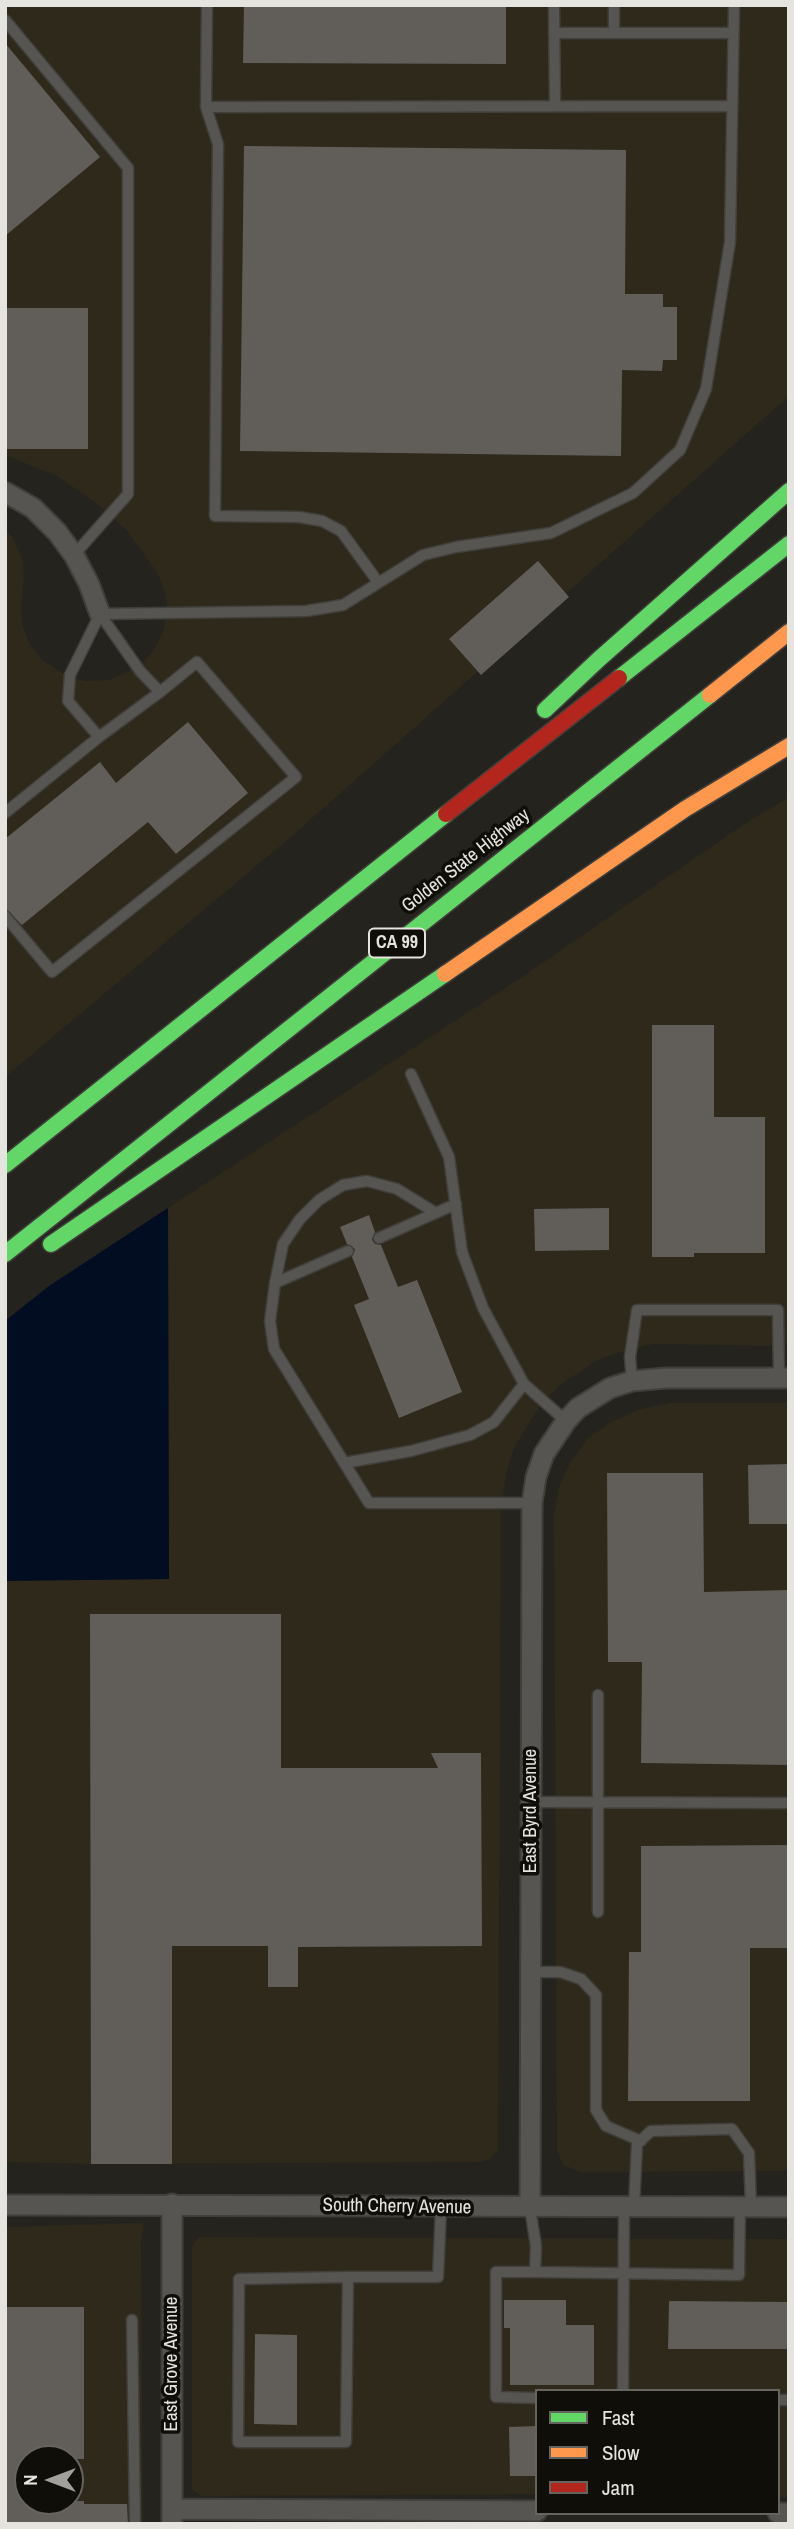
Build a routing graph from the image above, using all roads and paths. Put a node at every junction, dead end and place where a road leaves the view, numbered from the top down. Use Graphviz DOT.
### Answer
graph roads {
  1 [pos="207,5"];
  2 [pos="554,5"];
  3 [pos="614,5"];
  4 [pos="734,5"];
  5 [pos="5,20"];
  6 [pos="554,33"];
  7 [pos="614,33"];
  8 [pos="733,33"];
  9 [pos="555,106"];
  10 [pos="731,106"];
  11 [pos="206,107"];
  12 [pos="789,491"];
  13 [pos="5,492"];
  14 [pos="789,544"];
  15 [pos="74,555"];
  16 [pos="378,582"];
  17 [pos="100,614"];
  18 [pos="789,632"];
  19 [pos="160,692"];
  20 [pos="538,718"];
  21 [pos="99,737"];
  22 [pos="518,737"];
  23 [pos="789,746"];
  24 [pos="5,813"];
  25 [pos="399,851"];
  26 [pos="5,916"];
  27 [pos="411,1074"];
  28 [pos="5,1165"];
  29 [pos="456,1204"];
  30 [pos="436,1213"];
  31 [pos="379,1238"];
  32 [pos="348,1251"];
  33 [pos="40,1252"];
  34 [pos="5,1254"];
  35 [pos="275,1283"];
  36 [pos="784,1378"];
  37 [pos="632,1381"];
  38 [pos="524,1384"];
  39 [pos="566,1421"];
  40 [pos="344,1463"];
  41 [pos="532,1503"];
  42 [pos="598,1695"];
  43 [pos="531,1802"];
  44 [pos="598,1802"];
  45 [pos="789,1803"];
  46 [pos="598,1912"];
  47 [pos="531,1972"];
  48 [pos="641,2141"];
  49 [pos="172,2204"];
  50 [pos="5,2206"];
  51 [pos="745,2207"];
  52 [pos="789,2207"];
  53 [pos="441,2208"];
  54 [pos="530,2208"];
  55 [pos="629,2208"];
  56 [pos="535,2272"];
  57 [pos="623,2274"];
  58 [pos="348,2277"];
  59 [pos="132,2320"];
  60 [pos="623,2389"];
  61 [pos="535,2398"];
  62 [pos="535,2511"];
  63 [pos="172,2516"];
  64 [pos="135,2524"];
  1 -- 11 [label="lane"];
  2 -- 6 [label="lane"];
  3 -- 7 [label="lane"];
  4 -- 8 [label="lane"];
  5 -- 15 [label="lane"];
  6 -- 7 [label="lane"];
  6 -- 9 [label="lane"];
  7 -- 8 [label="lane"];
  8 -- 10 [label="lane"];
  9 -- 10 [label="lane"];
  9 -- 11 [label="lane"];
  10 -- 16 [label="lane"];
  11 -- 16 [label="lane"];
  12 -- 20 [label="highway"];
  13 -- 15 [label="street"];
  14 -- 25 [label="highway"];
  15 -- 17 [label="street"];
  16 -- 17 [label="lane"];
  17 -- 19 [label="lane"];
  17 -- 21 [label="lane"];
  18 -- 34 [label="highway, Golden State Highway / CA 99"];
  19 -- 21 [label="lane"];
  19 -- 26 [label="lane"];
  21 -- 24 [label="lane"];
  22 -- 25 [label="highway"];
  23 -- 33 [label="highway"];
  25 -- 28 [label="highway"];
  27 -- 29 [label="lane"];
  29 -- 30 [label="lane"];
  29 -- 38 [label="lane"];
  30 -- 31 [label="lane"];
  30 -- 35 [label="lane"];
  32 -- 35 [label="lane"];
  35 -- 40 [label="lane"];
  36 -- 37 [label="street, East Byrd Avenue"];
  36 -- 37 [label="lane"];
  37 -- 39 [label="street, East Byrd Avenue"];
  38 -- 39 [label="lane"];
  38 -- 40 [label="lane"];
  39 -- 41 [label="street, East Byrd Avenue"];
  40 -- 41 [label="lane"];
  41 -- 43 [label="street, East Byrd Avenue"];
  42 -- 44 [label="lane"];
  43 -- 44 [label="lane"];
  43 -- 47 [label="street, East Byrd Avenue"];
  44 -- 45 [label="lane"];
  44 -- 46 [label="lane"];
  47 -- 48 [label="lane"];
  47 -- 54 [label="street, East Byrd Avenue"];
  48 -- 51 [label="lane"];
  48 -- 55 [label="lane"];
  49 -- 50 [label="street, South Cherry Avenue"];
  49 -- 53 [label="street, South Cherry Avenue"];
  49 -- 63 [label="street, East Grove Avenue"];
  51 -- 52 [label="street, South Cherry Avenue"];
  51 -- 55 [label="street, South Cherry Avenue"];
  51 -- 57 [label="lane"];
  53 -- 54 [label="street, South Cherry Avenue"];
  53 -- 58 [label="lane"];
  54 -- 55 [label="street, South Cherry Avenue"];
  54 -- 56 [label="lane"];
  55 -- 57 [label="lane"];
  56 -- 57 [label="lane"];
  56 -- 61 [label="lane"];
  57 -- 60 [label="lane"];
  58 -- 58 [label="lane"];
  59 -- 64 [label="lane"];
  62 -- 63 [label="street"];
}
